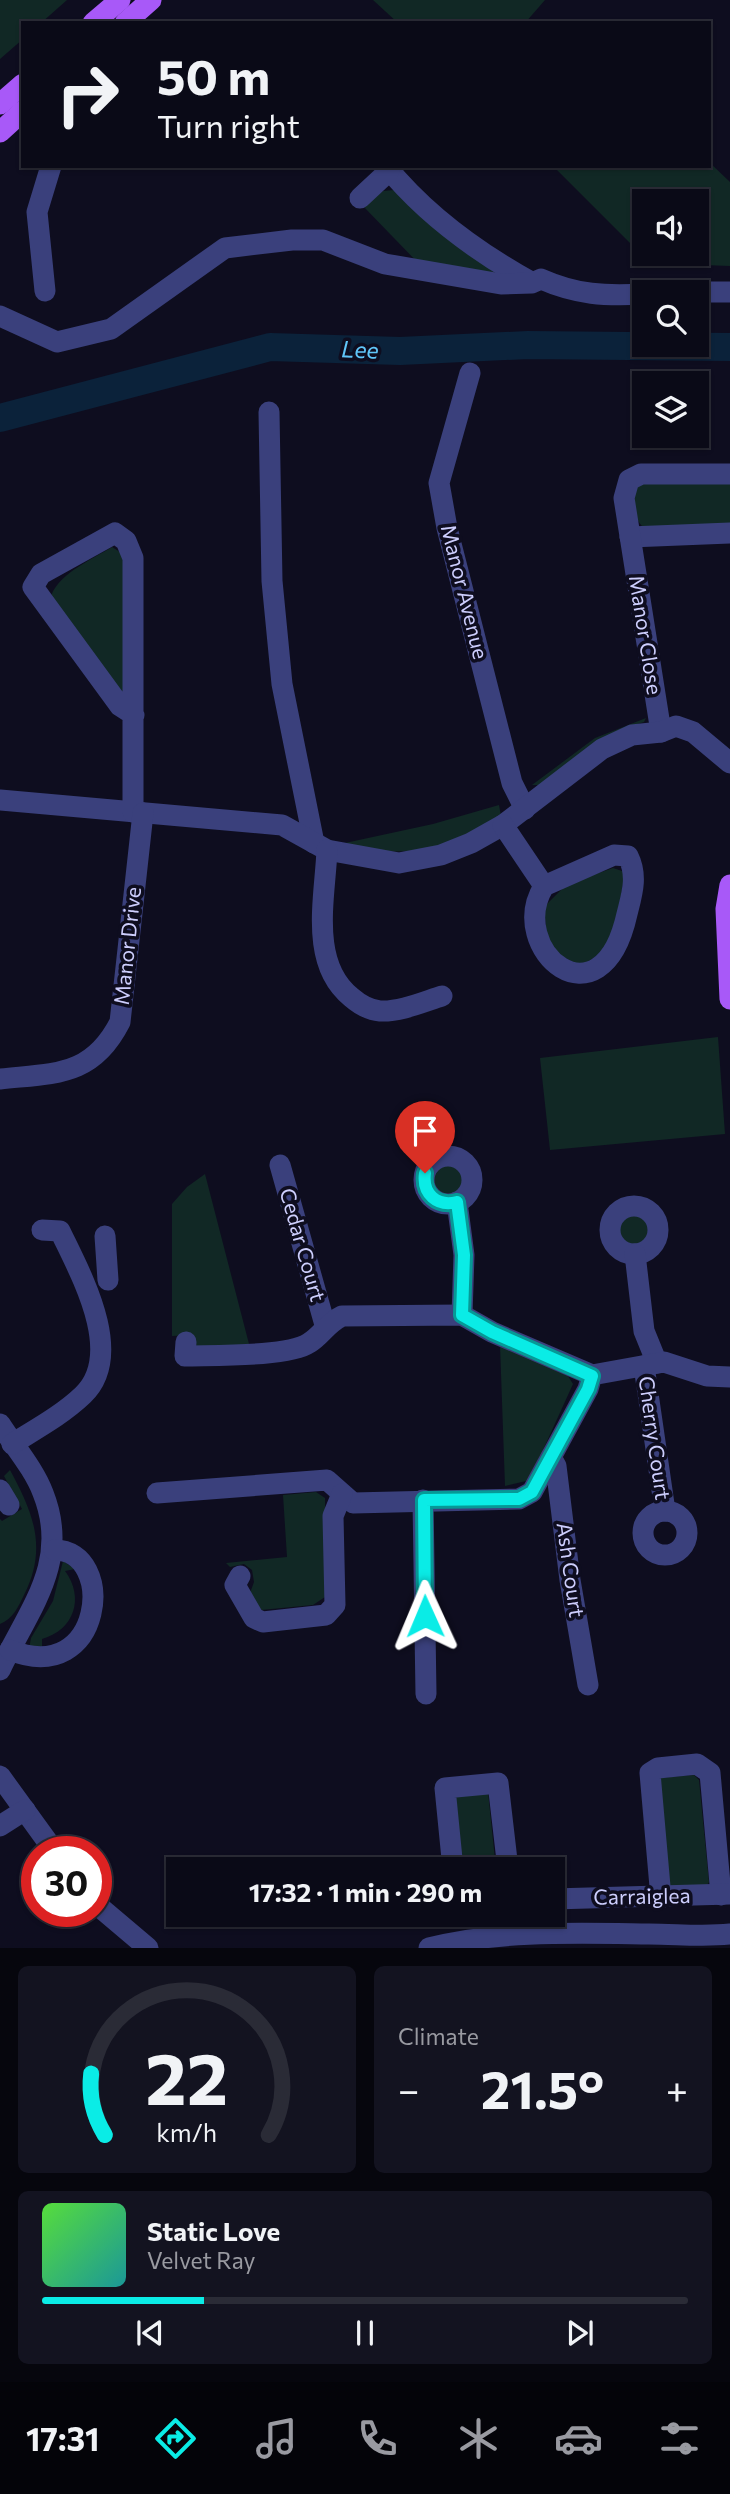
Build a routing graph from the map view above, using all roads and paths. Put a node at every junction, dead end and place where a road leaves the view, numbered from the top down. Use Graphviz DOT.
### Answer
graph roads {
  1 [pos="120,0"];
  2 [pos="151,0"];
  3 [pos="95,21"];
  4 [pos="127,21"];
  5 [pos="21,86"];
  6 [pos="0,104"];
  7 [pos="21,113"];
  8 [pos="0,132"];
  9 [pos="50,168"];
  10 [pos="388,168"];
  11 [pos="360,198"];
  12 [pos="532,283"];
  13 [pos="45,291"];
  14 [pos="709,292"];
  15 [pos="730,292"];
  16 [pos="632,295"];
  17 [pos="0,316"];
  18 [pos="470,373"];
  19 [pos="269,412"];
  20 [pos="730,474"];
  21 [pos="730,533"];
  22 [pos="630,537"];
  23 [pos="134,715"];
  24 [pos="661,732"];
  25 [pos="730,763"];
  26 [pos="0,800"];
  27 [pos="525,809"];
  28 [pos="138,812"];
  29 [pos="503,825"];
  30 [pos="321,846"];
  31 [pos="730,885"];
  32 [pos="544,886"];
  33 [pos="442,996"];
  34 [pos="730,999"];
  35 [pos="0,1079"];
  36 [pos="279,1165"];
  37 [pos="457,1202"];
  38 [pos="43,1230"];
  39 [pos="105,1236"];
  40 [pos="635,1254"];
  41 [pos="80,1274"];
  42 [pos="462,1315"];
  43 [pos="325,1325"];
  44 [pos="186,1342"];
  45 [pos="650,1364"];
  46 [pos="592,1376"];
  47 [pos="730,1377"];
  48 [pos="0,1424"];
  49 [pos="12,1444"];
  50 [pos="551,1457"];
  51 [pos="157,1493"];
  52 [pos="342,1493"];
  53 [pos="424,1500"];
  54 [pos="665,1511"];
  55 [pos="54,1550"];
  56 [pos="240,1576"];
  57 [pos="4,1658"];
  58 [pos="588,1685"];
  59 [pos="426,1694"];
  60 [pos="0,1776"];
  61 [pos="25,1810"];
  62 [pos="0,1826"];
  63 [pos="44,1836"];
  64 [pos="452,1857"];
  65 [pos="507,1857"];
  66 [pos="725,1894"];
  67 [pos="565,1898"];
  68 [pos="576,1898"];
  69 [pos="661,1898"];
  70 [pos="112,1919"];
  71 [pos="730,1934"];
  72 [pos="705,1937"];
  73 [pos="592,1938"];
  74 [pos="730,1945"];
  75 [pos="148,1948"];
  76 [pos="429,1948"];
  1 -- 3 [label="main road"];
  2 -- 4 [label="main road"];
  5 -- 6 [label="main road"];
  7 -- 8 [label="main road"];
  9 -- 13 [label="street"];
  10 -- 11 [label="street"];
  10 -- 12 [label="street"];
  12 -- 16 [label="street"];
  12 -- 17 [label="street"];
  14 -- 15 [label="street"];
  18 -- 27 [label="street, Manor Avenue"];
  19 -- 30 [label="street"];
  20 -- 22 [label="street, Manor Close"];
  21 -- 22 [label="street"];
  22 -- 24 [label="street, Manor Close"];
  23 -- 23 [label="street, Manor Drive"];
  23 -- 28 [label="street, Manor Drive"];
  24 -- 25 [label="street"];
  24 -- 27 [label="street"];
  26 -- 28 [label="street"];
  27 -- 29 [label="street"];
  28 -- 30 [label="street"];
  28 -- 35 [label="street, Manor Drive"];
  29 -- 30 [label="street"];
  29 -- 32 [label="street"];
  30 -- 33 [label="street"];
  31 -- 34 [label="main road"];
  32 -- 32 [label="street"];
  36 -- 43 [label="street, Cedar Court"];
  37 -- 42 [label="street"];
  38 -- 41 [label="street"];
  39 -- 41 [label="street"];
  40 -- 45 [label="street, Cherry Court"];
  41 -- 49 [label="street"];
  42 -- 43 [label="street"];
  42 -- 46 [label="street"];
  43 -- 44 [label="street"];
  45 -- 46 [label="street"];
  45 -- 47 [label="street"];
  45 -- 54 [label="street, Cherry Court"];
  46 -- 50 [label="street"];
  48 -- 49 [label="street"];
  49 -- 55 [label="street"];
  50 -- 53 [label="street"];
  50 -- 58 [label="street, Ash Court"];
  51 -- 52 [label="street"];
  52 -- 53 [label="street"];
  52 -- 56 [label="street"];
  53 -- 59 [label="street"];
  55 -- 57 [label="street"];
  55 -- 57 [label="street"];
  60 -- 61 [label="street"];
  61 -- 62 [label="street"];
  61 -- 63 [label="street"];
  64 -- 65 [label="street"];
  66 -- 69 [label="street, Carraiglea"];
  66 -- 69 [label="street"];
  67 -- 68 [label="street, Carraiglea"];
  68 -- 69 [label="street, Carraiglea"];
  68 -- 73 [label="street"];
  70 -- 75 [label="street"];
  71 -- 72 [label="street"];
  72 -- 73 [label="street"];
  72 -- 74 [label="street"];
  73 -- 76 [label="street"];
}
